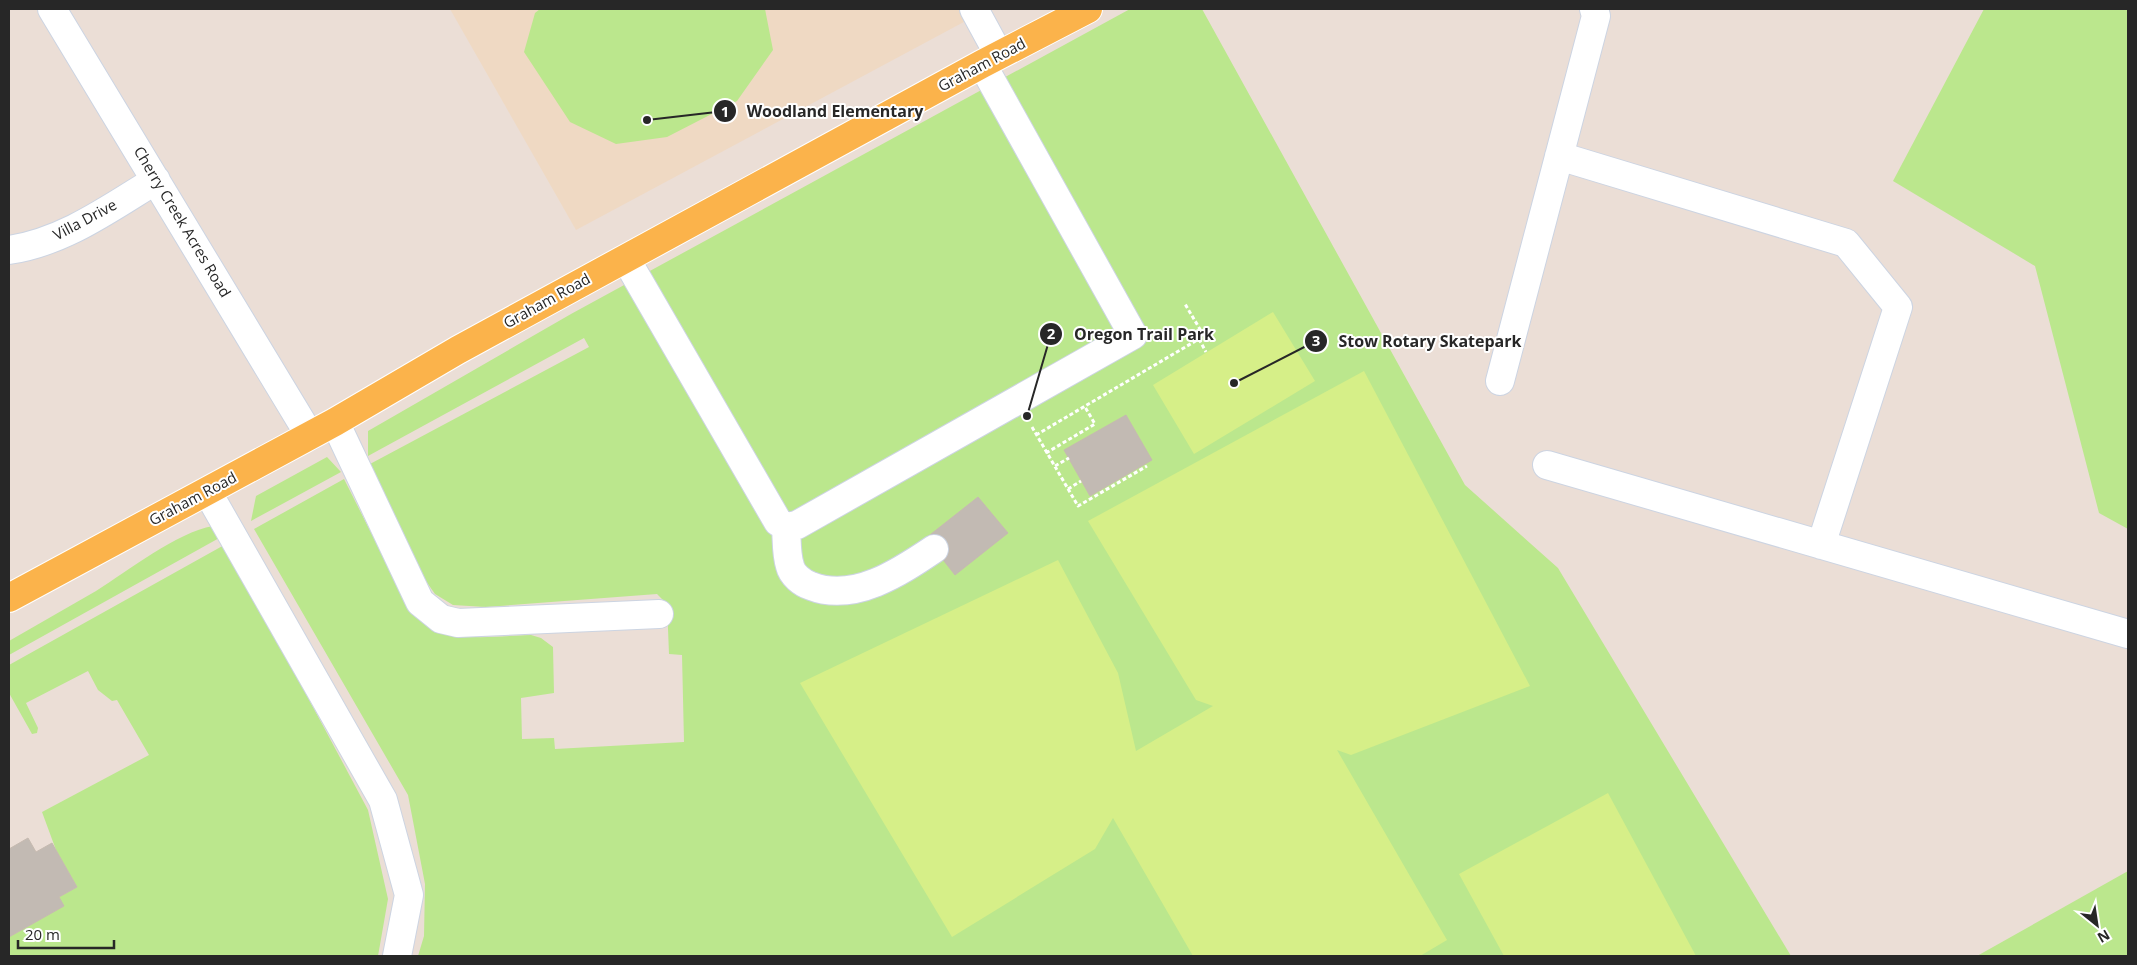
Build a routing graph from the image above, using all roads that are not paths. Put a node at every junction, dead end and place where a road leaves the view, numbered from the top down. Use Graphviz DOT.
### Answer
graph roads {
  1 [pos="52,9"];
  2 [pos="974,9"];
  3 [pos="1088,9"];
  4 [pos="1594,9"];
  5 [pos="990,60"];
  6 [pos="1559,156"];
  7 [pos="156,180"];
  8 [pos="9,250"];
  9 [pos="626,259"];
  10 [pos="1500,381"];
  11 [pos="335,422"];
  12 [pos="310,436"];
  13 [pos="1546,465"];
  14 [pos="207,491"];
  15 [pos="786,527"];
  16 [pos="1821,545"];
  17 [pos="934,549"];
  18 [pos="9,598"];
  19 [pos="659,614"];
  20 [pos="2128,634"];
  21 [pos="397,956"];
  1 -- 7 [label="street, Cherry Creek Acres Road"];
  2 -- 5 [label="street"];
  3 -- 5 [label="main road, Graham Road"];
  4 -- 6 [label="street"];
  5 -- 9 [label="main road, Graham Road"];
  5 -- 15 [label="street"];
  6 -- 10 [label="street"];
  6 -- 16 [label="street"];
  7 -- 8 [label="street, Villa Drive"];
  7 -- 12 [label="street, Cherry Creek Acres Road"];
  9 -- 11 [label="main road, Graham Road"];
  9 -- 15 [label="street"];
  11 -- 12 [label="main road, Graham Road"];
  11 -- 19 [label="street"];
  12 -- 14 [label="main road, Graham Road"];
  13 -- 16 [label="street"];
  14 -- 18 [label="main road, Graham Road"];
  14 -- 21 [label="street"];
  15 -- 17 [label="street"];
  16 -- 20 [label="street"];
}
